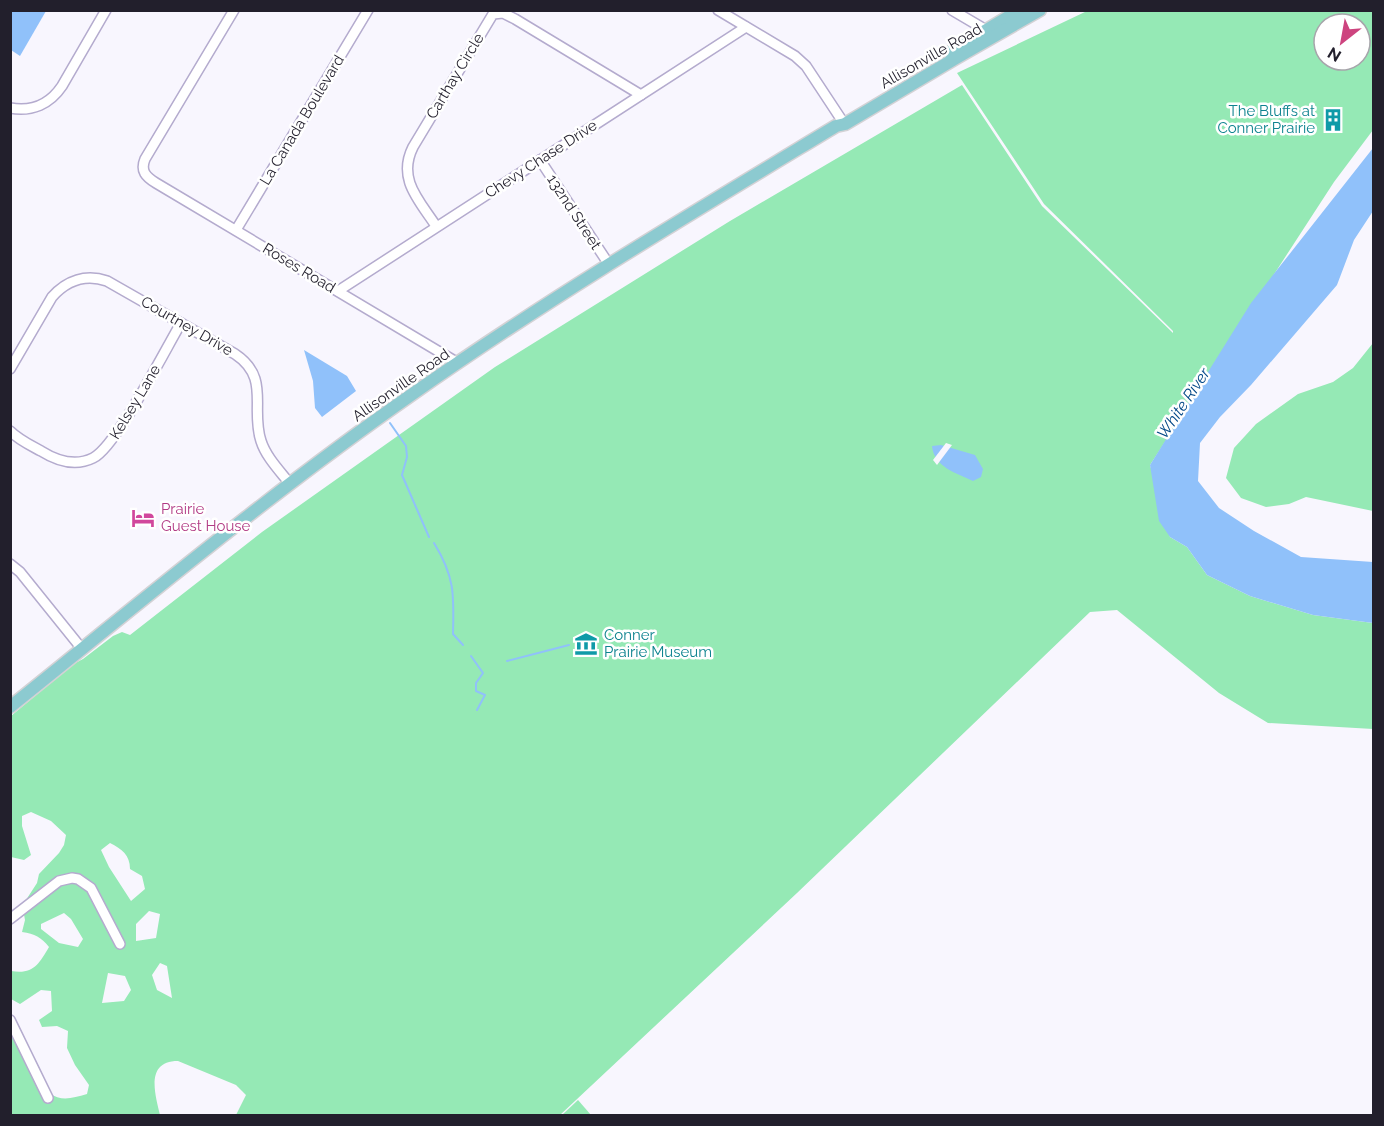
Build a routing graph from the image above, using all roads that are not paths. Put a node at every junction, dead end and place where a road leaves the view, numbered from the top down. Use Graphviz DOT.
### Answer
graph roads {
  1 [pos="106,10"];
  2 [pos="234,10"];
  3 [pos="368,10"];
  4 [pos="718,10"];
  5 [pos="952,10"];
  6 [pos="1020,10"];
  7 [pos="1040,10"];
  8 [pos="746,27"];
  9 [pos="986,30"];
  10 [pos="641,95"];
  11 [pos="10,108"];
  12 [pos="838,122"];
  13 [pos="540,160"];
  14 [pos="436,226"];
  15 [pos="236,230"];
  16 [pos="608,263"];
  17 [pos="338,291"];
  18 [pos="181,323"];
  19 [pos="458,363"];
  20 [pos="10,369"];
  21 [pos="10,431"];
  22 [pos="290,484"];
  23 [pos="10,564"];
  24 [pos="82,649"];
  25 [pos="10,707"];
  26 [pos="10,919"];
  27 [pos="120,944"];
  28 [pos="10,1020"];
  29 [pos="48,1098"];
  1 -- 11 [label="street"];
  2 -- 15 [label="street, Roses Road"];
  3 -- 15 [label="street, La Canada Boulevard"];
  4 -- 8 [label="street"];
  5 -- 9 [label="street"];
  6 -- 9 [label="main road, Allisonville Road"];
  7 -- 12 [label="main road, Allisonville Road"];
  8 -- 10 [label="street, Chevy Chase Drive"];
  8 -- 12 [label="street"];
  9 -- 12 [label="main road, Allisonville Road"];
  10 -- 13 [label="street, Chevy Chase Drive"];
  10 -- 14 [label="street, Carthay Circle"];
  12 -- 16 [label="main road, Allisonville Road"];
  13 -- 14 [label="street, Chevy Chase Drive"];
  13 -- 16 [label="street, 132nd Street"];
  14 -- 17 [label="street, Chevy Chase Drive"];
  15 -- 17 [label="street, Roses Road"];
  16 -- 19 [label="main road, Allisonville Road"];
  17 -- 19 [label="street, Roses Road"];
  18 -- 20 [label="street, Courtney Drive"];
  18 -- 21 [label="street, Kelsey Lane"];
  18 -- 22 [label="street, Courtney Drive"];
  19 -- 22 [label="main road, Allisonville Road"];
  22 -- 24 [label="main road, Allisonville Road"];
  23 -- 24 [label="street"];
  24 -- 25 [label="main road, Allisonville Road"];
  26 -- 27 [label="street"];
  28 -- 29 [label="street"];
}
